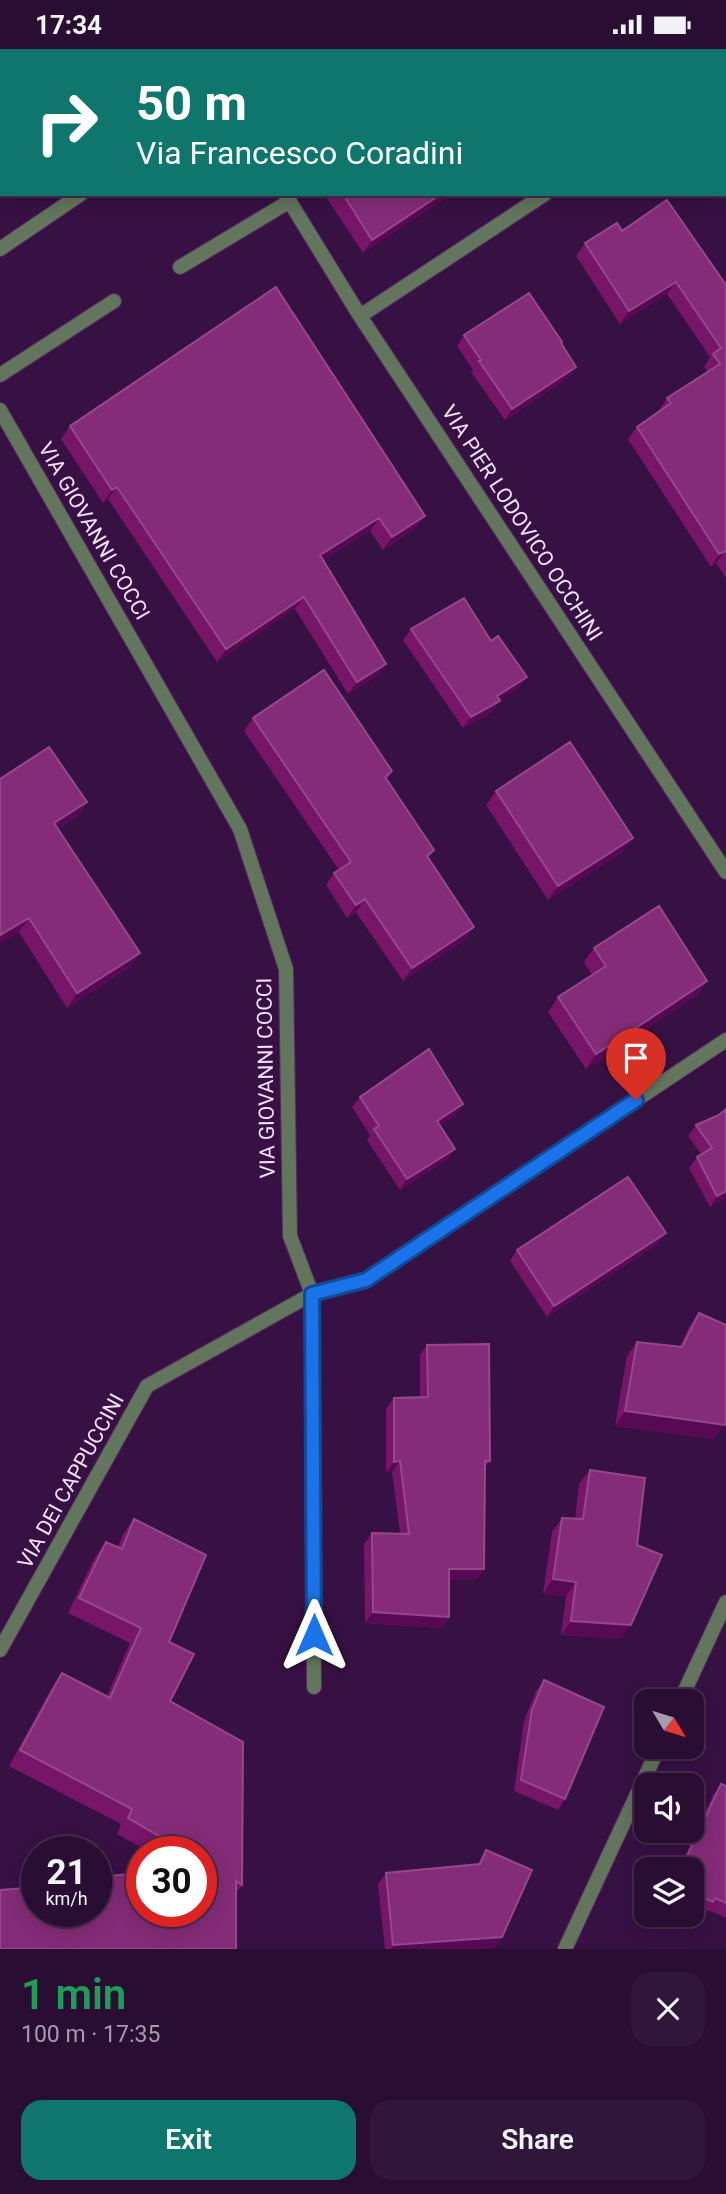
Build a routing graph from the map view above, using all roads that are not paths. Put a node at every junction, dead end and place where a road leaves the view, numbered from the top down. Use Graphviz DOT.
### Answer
graph roads {
  1 [pos="78,196"];
  2 [pos="542,196"];
  3 [pos="287,198"];
  4 [pos="0,249"];
  5 [pos="180,267"];
  6 [pos="114,301"];
  7 [pos="360,316"];
  8 [pos="0,375"];
  9 [pos="0,410"];
  10 [pos="726,872"];
  11 [pos="726,1040"];
  12 [pos="312,1294"];
  13 [pos="726,1602"];
  14 [pos="0,1650"];
  15 [pos="314,1687"];
  16 [pos="686,1689"];
  17 [pos="653,1759"];
  18 [pos="565,1949"];
  1 -- 4 [label="street"];
  2 -- 7 [label="street"];
  3 -- 5 [label="street"];
  3 -- 7 [label="street, VIA PIER LODOVICO OCCHINI"];
  6 -- 8 [label="street"];
  7 -- 10 [label="street, VIA PIER LODOVICO OCCHINI"];
  9 -- 12 [label="street, VIA GIOVANNI COCCI"];
  11 -- 12 [label="street, VIA DEI CAPPUCCINI"];
  12 -- 14 [label="street, VIA DEI CAPPUCCINI"];
  12 -- 15 [label="street, VIA GIOVANNI COCCI"];
  13 -- 16 [label="street"];
  17 -- 18 [label="street"];
}
